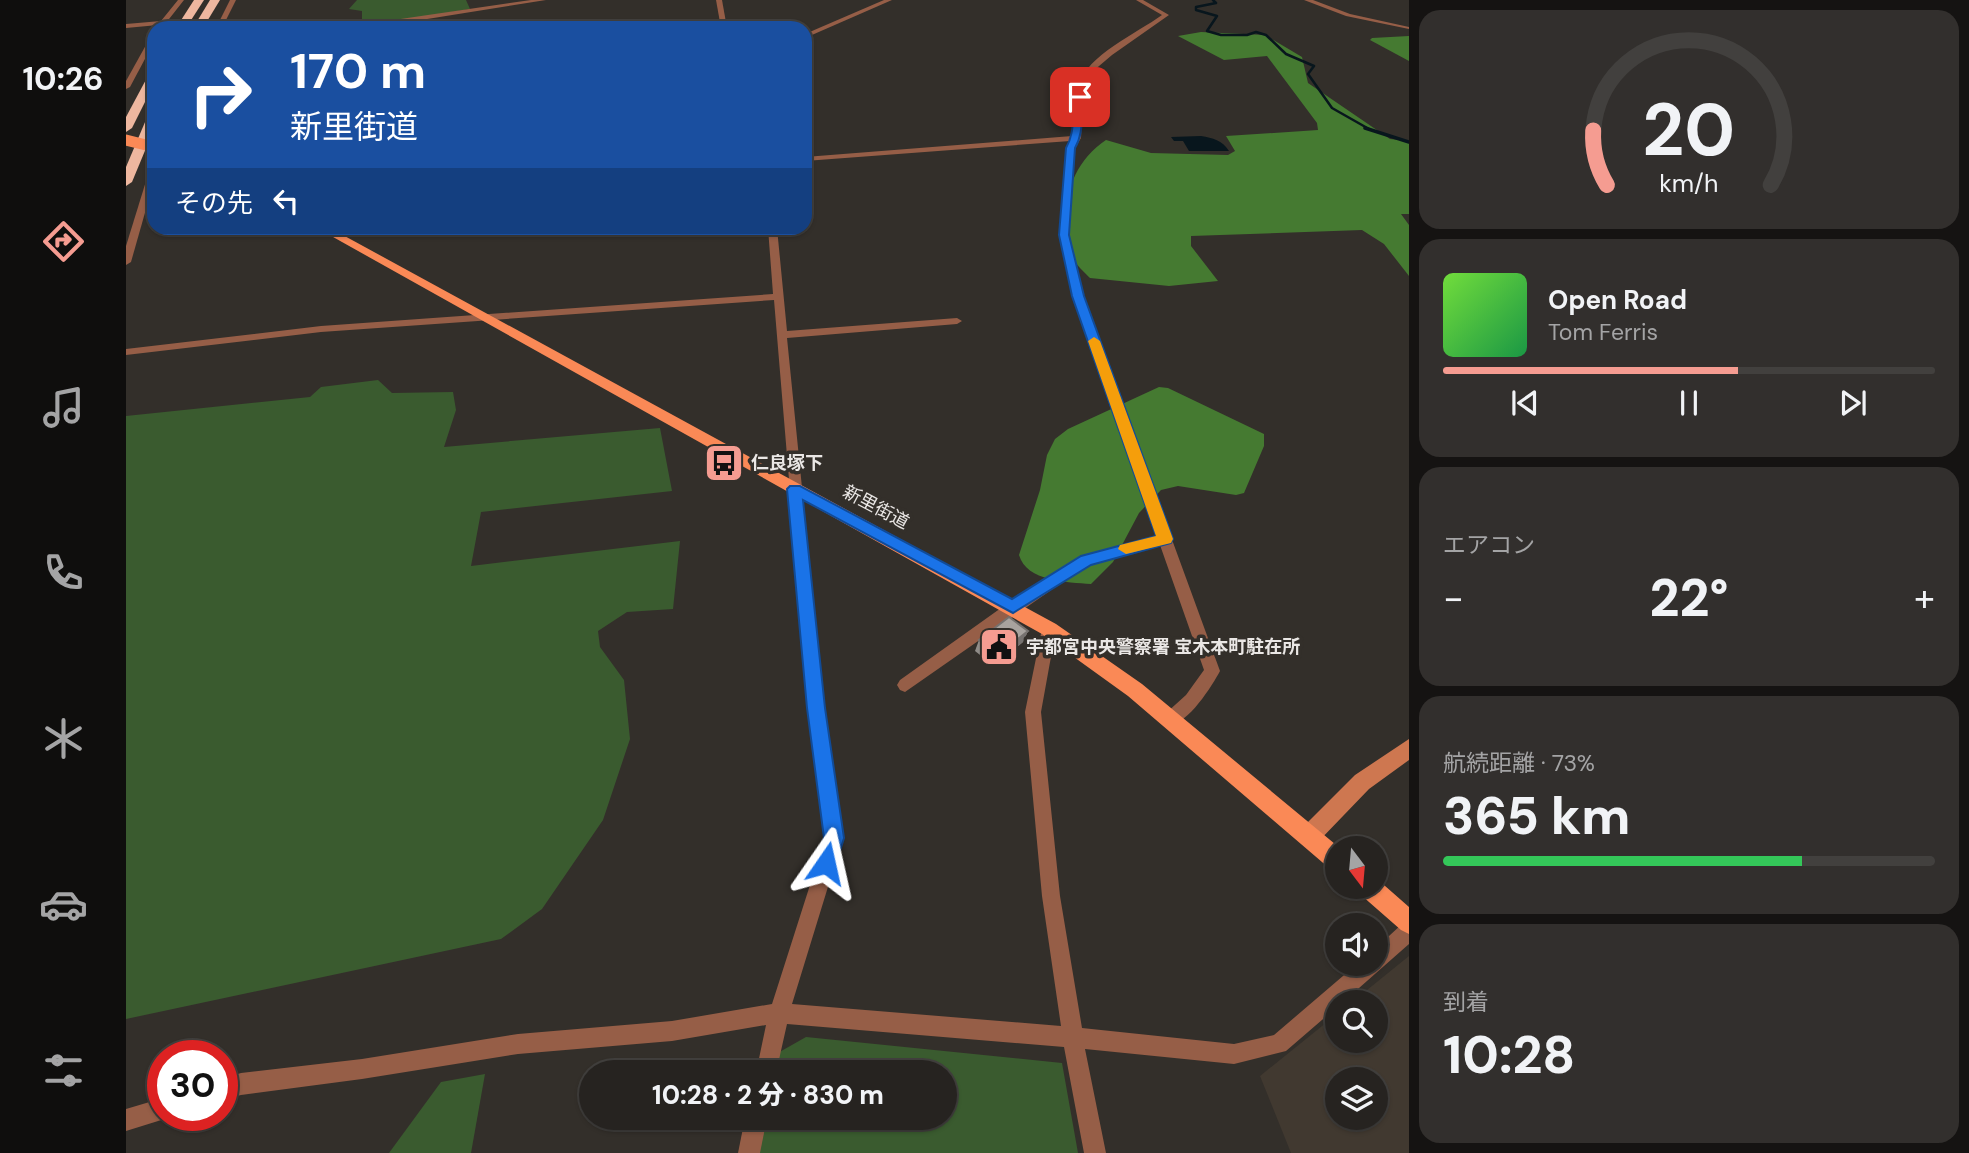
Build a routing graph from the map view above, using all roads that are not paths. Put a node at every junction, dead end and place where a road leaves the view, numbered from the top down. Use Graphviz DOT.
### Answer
graph roads {
  1 [pos="181,0"];
  2 [pos="199,0"];
  3 [pos="215,0"];
  4 [pos="233,0"];
  5 [pos="543,0"];
  6 [pos="719,0"];
  7 [pos="889,0"];
  8 [pos="1139,0"];
  9 [pos="1307,0"];
  10 [pos="513,2"];
  11 [pos="165,21"];
  12 [pos="186,21"];
  13 [pos="202,21"];
  14 [pos="222,21"];
  15 [pos="398,21"];
  16 [pos="722,21"];
  17 [pos="126,26"];
  18 [pos="147,26"];
  19 [pos="1407,28"];
  20 [pos="812,33"];
  21 [pos="147,44"];
  22 [pos="139,54"];
  23 [pos="147,54"];
  24 [pos="126,86"];
  25 [pos="147,88"];
  26 [pos="126,128"];
  27 [pos="147,132"];
  28 [pos="1077,138"];
  29 [pos="126,140"];
  30 [pos="147,145"];
  31 [pos="812,158"];
  32 [pos="126,182"];
  33 [pos="147,191"];
  34 [pos="335,235"];
  35 [pos="773,235"];
  36 [pos="126,262"];
  37 [pos="778,297"];
  38 [pos="484,318"];
  39 [pos="957,321"];
  40 [pos="782,335"];
  41 [pos="126,352"];
  42 [pos="795,489"];
  43 [pos="1165,539"];
  44 [pos="1013,607"];
  45 [pos="1049,629"];
  46 [pos="905,685"];
  47 [pos="1171,719"];
  48 [pos="1409,748"];
  49 [pos="1310,836"];
  50 [pos="1325,849"];
  51 [pos="1384,900"];
  52 [pos="1409,922"];
  53 [pos="1409,931"];
  54 [pos="1388,950"];
  55 [pos="1359,976"];
  56 [pos="779,1013"];
  57 [pos="1073,1038"];
  58 [pos="769,1060"];
  59 [pos="238,1085"];
  60 [pos="147,1114"];
  61 [pos="126,1120"];
  62 [pos="754,1130"];
  63 [pos="749,1153"];
  64 [pos="1095,1153"];
  1 -- 11 [label="street"];
  2 -- 12 [label="highway"];
  3 -- 13 [label="highway"];
  4 -- 14 [label="street"];
  5 -- 10 [label="street"];
  6 -- 16 [label="street"];
  7 -- 20 [label="street"];
  8 -- 28 [label="street"];
  9 -- 19 [label="street"];
  10 -- 15 [label="street"];
  17 -- 18 [label="street"];
  21 -- 22 [label="street"];
  22 -- 23 [label="street"];
  22 -- 24 [label="street"];
  25 -- 26 [label="highway"];
  27 -- 32 [label="highway"];
  28 -- 31 [label="street"];
  28 -- 43 [label="street"];
  29 -- 30 [label="main road, bridge"];
  33 -- 36 [label="street"];
  34 -- 38 [label="main road, 新里街道"];
  35 -- 37 [label="street"];
  37 -- 38 [label="street"];
  37 -- 40 [label="street"];
  38 -- 41 [label="street"];
  38 -- 42 [label="main road, 新里街道"];
  39 -- 40 [label="street"];
  40 -- 42 [label="street"];
  42 -- 44 [label="main road, 新里街道"];
  42 -- 56 [label="street"];
  43 -- 44 [label="street"];
  43 -- 47 [label="street"];
  44 -- 45 [label="main road, 新里街道"];
  44 -- 46 [label="street"];
  45 -- 47 [label="main road, 新里街道"];
  45 -- 57 [label="street"];
  47 -- 49 [label="main road, 新里街道"];
  48 -- 49 [label="street"];
  49 -- 50 [label="main road, 新里街道"];
  51 -- 52 [label="main road"];
  53 -- 54 [label="street"];
  55 -- 57 [label="street"];
  56 -- 57 [label="street"];
  56 -- 58 [label="street"];
  56 -- 59 [label="street"];
  57 -- 64 [label="street"];
  60 -- 61 [label="street"];
  62 -- 63 [label="street"];
}
